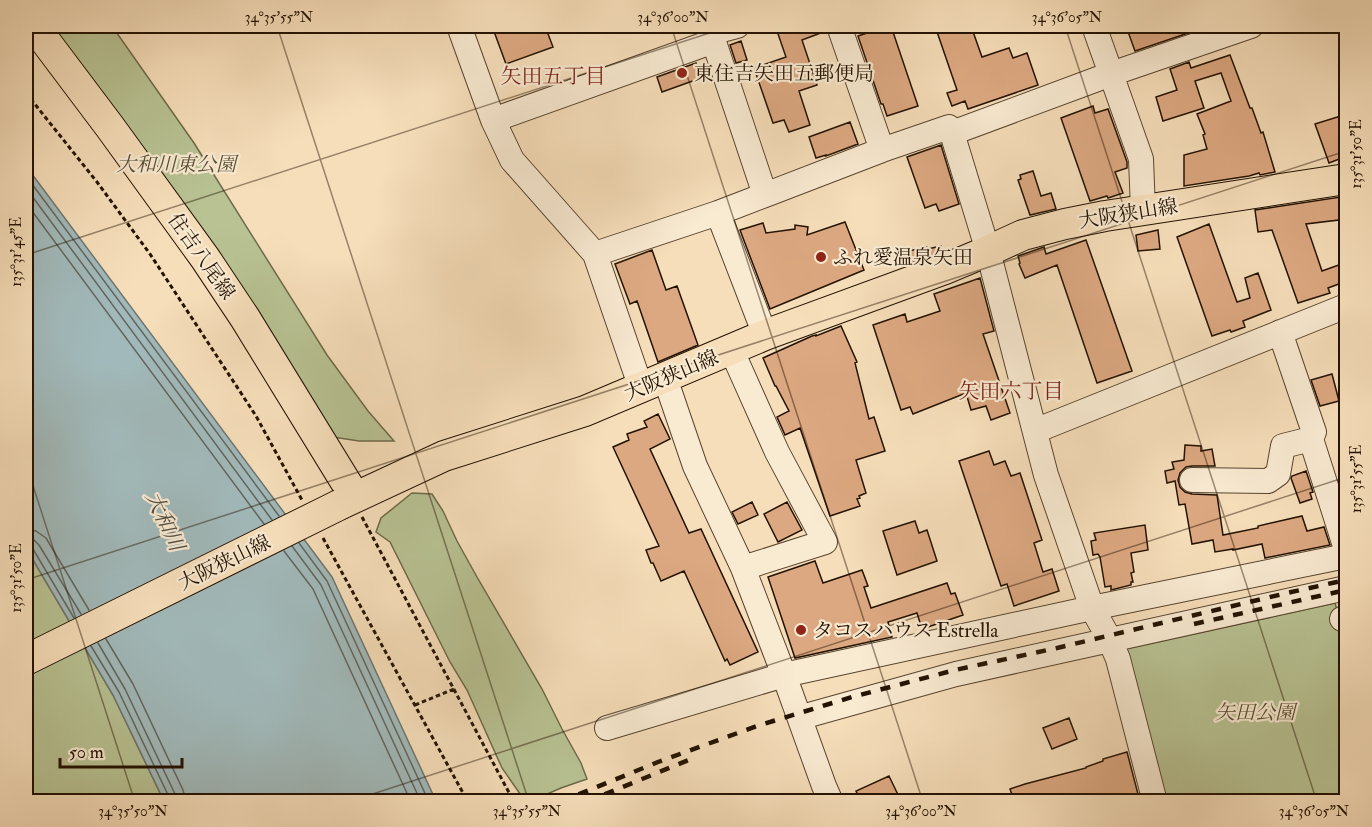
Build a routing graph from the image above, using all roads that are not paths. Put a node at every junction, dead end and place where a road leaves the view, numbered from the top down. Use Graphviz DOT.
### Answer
graph roads {
  1 [pos="34,26"];
  2 [pos="459,26"];
  3 [pos="736,26"];
  4 [pos="838,26"];
  5 [pos="1094,26"];
  6 [pos="1251,26"];
  7 [pos="711,33"];
  8 [pos="1111,75"];
  9 [pos="493,120"];
  10 [pos="952,133"];
  11 [pos="882,150"];
  12 [pos="1347,179"];
  13 [pos="765,195"];
  14 [pos="1143,210"];
  15 [pos="718,213"];
  16 [pos="988,251"];
  17 [pos="595,254"];
  18 [pos="1347,306"];
  19 [pos="1280,332"];
  20 [pos="765,335"];
  21 [pos="731,349"];
  22 [pos="653,383"];
  23 [pos="1035,431"];
  24 [pos="1311,439"];
  25 [pos="1192,480"];
  26 [pos="348,501"];
  27 [pos="1347,549"];
  28 [pos="1347,556"];
  29 [pos="743,568"];
  30 [pos="1347,588"];
  31 [pos="1092,608"];
  32 [pos="1110,640"];
  33 [pos="26,660"];
  34 [pos="784,675"];
  35 [pos="809,715"];
  36 [pos="607,728"];
  37 [pos="831,801"];
  38 [pos="1155,801"];
  1 -- 26 [label="main road, 住吉八尾線"];
  2 -- 9 [label="street"];
  3 -- 7 [label="street"];
  4 -- 11 [label="street"];
  5 -- 8 [label="street"];
  6 -- 8 [label="street"];
  7 -- 9 [label="street"];
  7 -- 13 [label="street"];
  8 -- 10 [label="street"];
  8 -- 14 [label="street"];
  9 -- 17 [label="street"];
  10 -- 11 [label="street"];
  10 -- 16 [label="street"];
  11 -- 13 [label="street"];
  12 -- 14 [label="main road, 大阪狭山線"];
  13 -- 15 [label="street"];
  14 -- 16 [label="main road, 大阪狭山線"];
  15 -- 17 [label="street"];
  15 -- 20 [label="street"];
  16 -- 20 [label="main road, 大阪狭山線"];
  16 -- 23 [label="street"];
  17 -- 22 [label="street"];
  18 -- 19 [label="street"];
  19 -- 23 [label="street"];
  19 -- 24 [label="street"];
  20 -- 21 [label="main road, 大阪狭山線"];
  21 -- 22 [label="main road, 大阪狭山線"];
  21 -- 29 [label="street"];
  22 -- 26 [label="main road, 大阪狭山線"];
  22 -- 29 [label="street"];
  23 -- 31 [label="street"];
  24 -- 25 [label="street"];
  24 -- 27 [label="street"];
  26 -- 33 [label="main road, 大阪狭山線, bridge"];
  28 -- 31 [label="street"];
  29 -- 34 [label="street"];
  30 -- 32 [label="street"];
  31 -- 32 [label="street"];
  31 -- 34 [label="street"];
  32 -- 35 [label="street"];
  32 -- 38 [label="street"];
  34 -- 36 [label="street"];
  34 -- 37 [label="street"];
}
